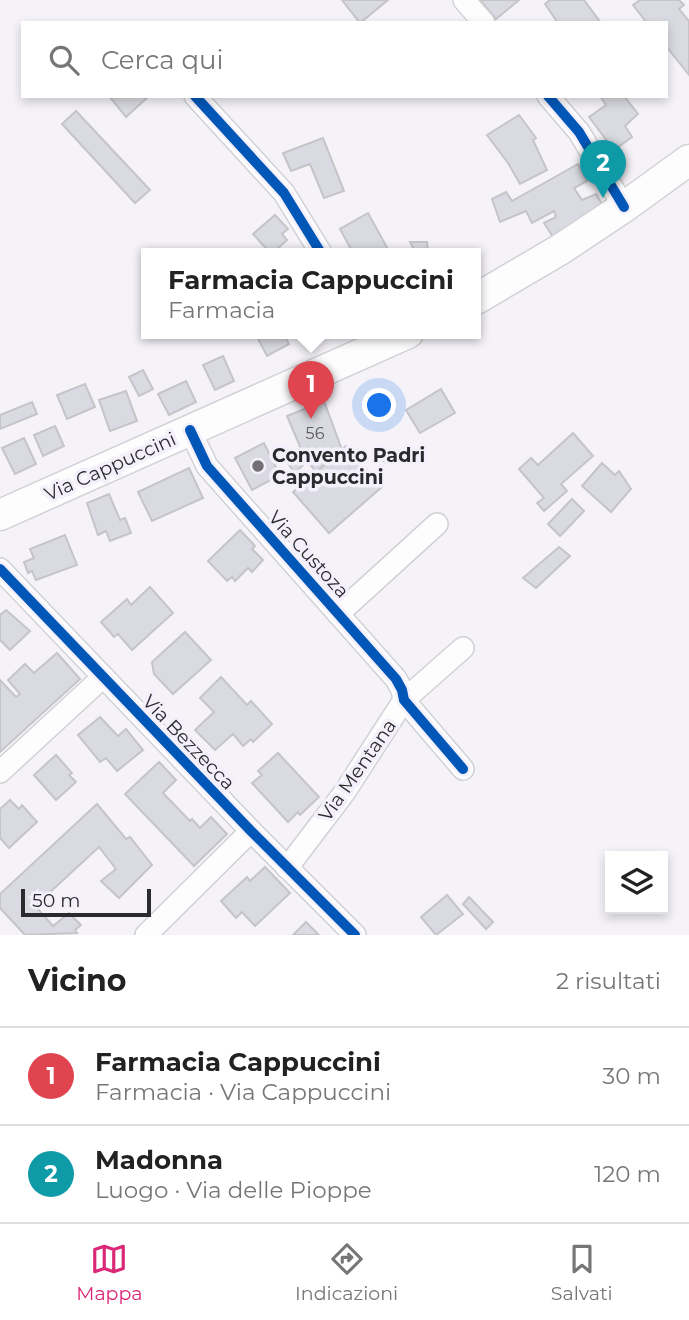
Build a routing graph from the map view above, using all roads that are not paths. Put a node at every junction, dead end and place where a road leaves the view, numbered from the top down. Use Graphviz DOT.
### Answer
graph roads {
  1 [pos="464,0"];
  2 [pos="482,21"];
  3 [pos="197,98"];
  4 [pos="550,98"];
  5 [pos="689,160"];
  6 [pos="624,207"];
  7 [pos="318,248"];
  8 [pos="481,296"];
  9 [pos="369,341"];
  10 [pos="190,430"];
  11 [pos="0,515"];
  12 [pos="437,524"];
  13 [pos="0,569"];
  14 [pos="338,614"];
  15 [pos="463,648"];
  16 [pos="103,677"];
  17 [pos="404,700"];
  18 [pos="463,769"];
  19 [pos="0,772"];
  20 [pos="251,831"];
  21 [pos="287,867"];
  22 [pos="147,935"];
  23 [pos="355,935"];
  1 -- 2 [label="street"];
  3 -- 7 [label="street"];
  4 -- 6 [label="street"];
  5 -- 6 [label="main road"];
  6 -- 8 [label="main road"];
  9 -- 10 [label="main road, Via Cappuccini"];
  10 -- 11 [label="main road, Via Cappuccini"];
  10 -- 14 [label="street, Via Custoza"];
  12 -- 14 [label="street, Via Custoza"];
  13 -- 16 [label="street, Via Bezzecca"];
  14 -- 17 [label="street, Via Custoza"];
  15 -- 17 [label="street, Via Mentana"];
  16 -- 19 [label="street"];
  16 -- 20 [label="street, Via Bezzecca"];
  17 -- 18 [label="street, Via Custoza"];
  17 -- 21 [label="street, Via Mentana"];
  20 -- 21 [label="street, Via Bezzecca"];
  20 -- 22 [label="street"];
  21 -- 23 [label="street, Via Bezzecca"];
}
